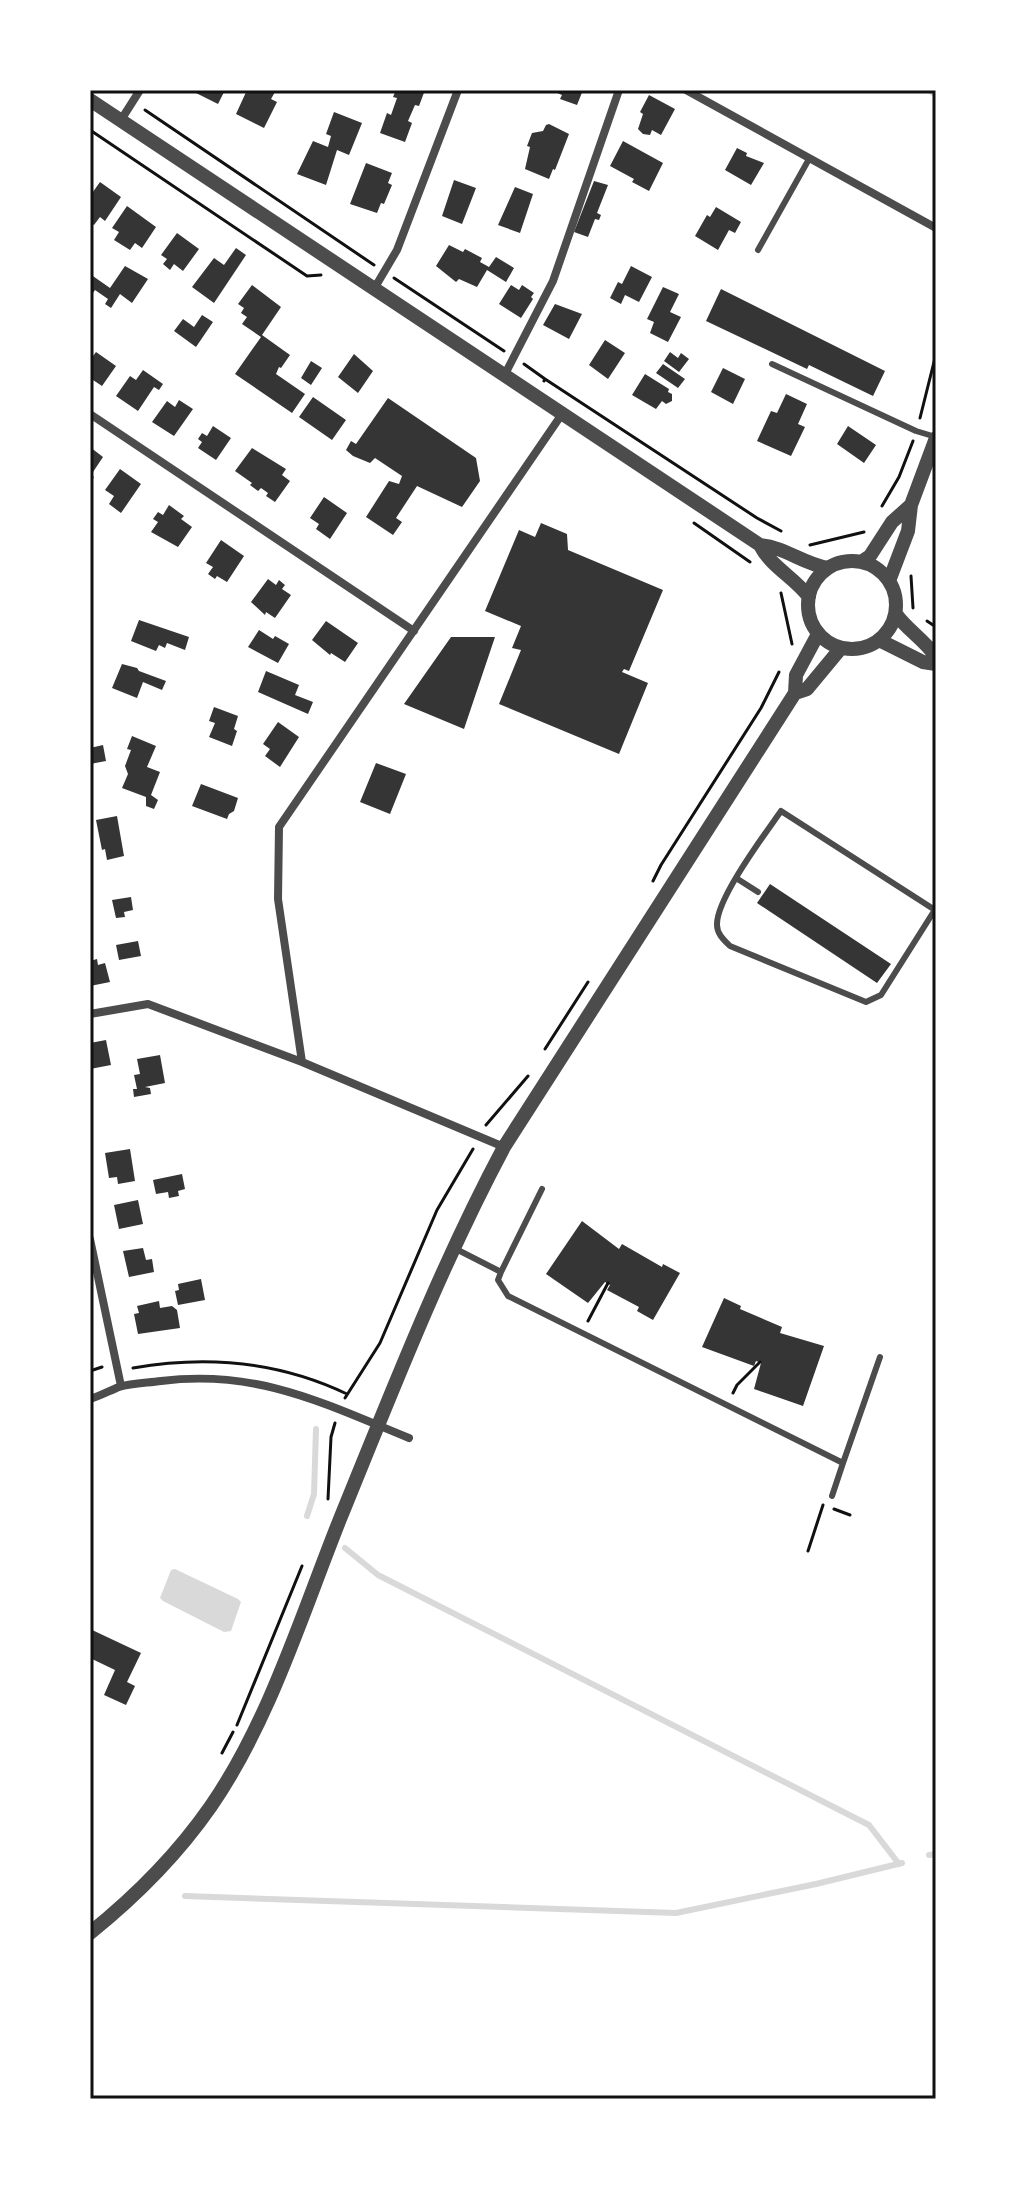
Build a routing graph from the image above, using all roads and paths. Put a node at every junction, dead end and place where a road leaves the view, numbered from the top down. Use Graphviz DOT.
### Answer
graph roads {
  1 [pos="140,90"];
  2 [pos="458,90"];
  3 [pos="619,90"];
  4 [pos="686,90"];
  5 [pos="90,100"];
  6 [pos="132,102"];
  7 [pos="121,120"];
  8 [pos="90,130"];
  9 [pos="809,159"];
  10 [pos="936,228"];
  11 [pos="758,250"];
  12 [pos="383,271"];
  13 [pos="321,275"];
  14 [pos="374,289"];
  15 [pos="936,354"];
  16 [pos="514,358"];
  17 [pos="772,364"];
  18 [pos="504,376"];
  19 [pos="545,379"];
  20 [pos="534,396"];
  21 [pos="90,414"];
  22 [pos="562,414"];
  23 [pos="916,431"];
  24 [pos="936,438"];
  25 [pos="911,505"];
  26 [pos="877,515"];
  27 [pos="689,519"];
  28 [pos="867,529"];
  29 [pos="788,534"];
  30 [pos="760,545"];
  31 [pos="803,547"];
  32 [pos="861,562"];
  33 [pos="754,565"];
  34 [pos="828,568"];
  35 [pos="911,569"];
  36 [pos="889,581"];
  37 [pos="780,586"];
  38 [pos="809,597"];
  39 [pos="914,612"];
  40 [pos="896,614"];
  41 [pos="919,616"];
  42 [pos="936,627"];
  43 [pos="414,631"];
  44 [pos="818,634"];
  45 [pos="879,640"];
  46 [pos="841,648"];
  47 [pos="790,651"];
  48 [pos="936,657"];
  49 [pos="784,662"];
  50 [pos="936,664"];
  51 [pos="795,693"];
  52 [pos="736,878"];
  53 [pos="652,884"];
  54 [pos="758,892"];
  55 [pos="936,909"];
  56 [pos="592,976"];
  57 [pos="90,1014"];
  58 [pos="542,1053"];
  59 [pos="302,1062"];
  60 [pos="534,1066"];
  61 [pos="485,1128"];
  62 [pos="475,1145"];
  63 [pos="504,1147"];
  64 [pos="542,1189"];
  65 [pos="90,1239"];
  66 [pos="454,1248"];
  67 [pos="501,1272"];
  68 [pos="880,1357"];
  69 [pos="121,1386"];
  70 [pos="90,1399"];
  71 [pos="344,1401"];
  72 [pos="336,1420"];
  73 [pos="378,1425"];
  74 [pos="409,1438"];
  75 [pos="843,1463"];
  76 [pos="832,1496"];
  77 [pos="823,1505"];
  78 [pos="326,1507"];
  79 [pos="850,1515"];
  80 [pos="808,1551"];
  81 [pos="303,1565"];
  82 [pos="216,1764"];
  83 [pos="90,1933"];
  1 -- 6 [label="street"];
  2 -- 12 [label="street"];
  3 -- 16 [label="street"];
  4 -- 9 [label="street"];
  5 -- 7 [label="street"];
  6 -- 7 [label="street"];
  6 -- 12 [label="path"];
  7 -- 14 [label="street"];
  8 -- 13 [label="path"];
  9 -- 10 [label="street"];
  9 -- 11 [label="lane"];
  12 -- 14 [label="street"];
  12 -- 16 [label="path"];
  14 -- 18 [label="street"];
  15 -- 23 [label="path"];
  16 -- 18 [label="street"];
  16 -- 19 [label="path"];
  17 -- 23 [label="lane"];
  18 -- 20 [label="street"];
  19 -- 20 [label="path"];
  19 -- 29 [label="path"];
  20 -- 22 [label="street"];
  21 -- 43 [label="street"];
  22 -- 30 [label="street"];
  22 -- 43 [label="street"];
  23 -- 24 [label="lane"];
  23 -- 26 [label="path"];
  24 -- 25 [label="street"];
  25 -- 32 [label="street"];
  25 -- 36 [label="street"];
  27 -- 33 [label="path"];
  28 -- 31 [label="path"];
  30 -- 34 [label="street"];
  30 -- 38 [label="street"];
  32 -- 34 [label="street"];
  32 -- 36 [label="street"];
  34 -- 38 [label="street"];
  35 -- 39 [label="path"];
  36 -- 40 [label="street"];
  37 -- 47 [label="path"];
  38 -- 44 [label="street"];
  40 -- 45 [label="street"];
  40 -- 48 [label="street"];
  41 -- 42 [label="path"];
  43 -- 59 [label="street"];
  44 -- 46 [label="street"];
  44 -- 51 [label="street"];
  45 -- 46 [label="street"];
  45 -- 50 [label="street"];
  46 -- 51 [label="street"];
  49 -- 53 [label="path"];
  51 -- 63 [label="street"];
  52 -- 54 [label="lane"];
  52 -- 55 [label="lane"];
  52 -- 55 [label="lane"];
  56 -- 58 [label="path"];
  57 -- 59 [label="street"];
  59 -- 63 [label="street"];
  60 -- 61 [label="path"];
  62 -- 71 [label="path"];
  63 -- 66 [label="street"];
  64 -- 67 [label="lane"];
  65 -- 69 [label="street"];
  66 -- 67 [label="lane"];
  66 -- 73 [label="street"];
  67 -- 75 [label="lane"];
  68 -- 75 [label="lane"];
  69 -- 70 [label="street"];
  69 -- 73 [label="street"];
  72 -- 78 [label="path"];
  73 -- 74 [label="street"];
  73 -- 83 [label="street"];
  75 -- 76 [label="lane"];
  76 -- 77 [label="path"];
  77 -- 79 [label="path"];
  77 -- 80 [label="path"];
  81 -- 82 [label="path"];
}
